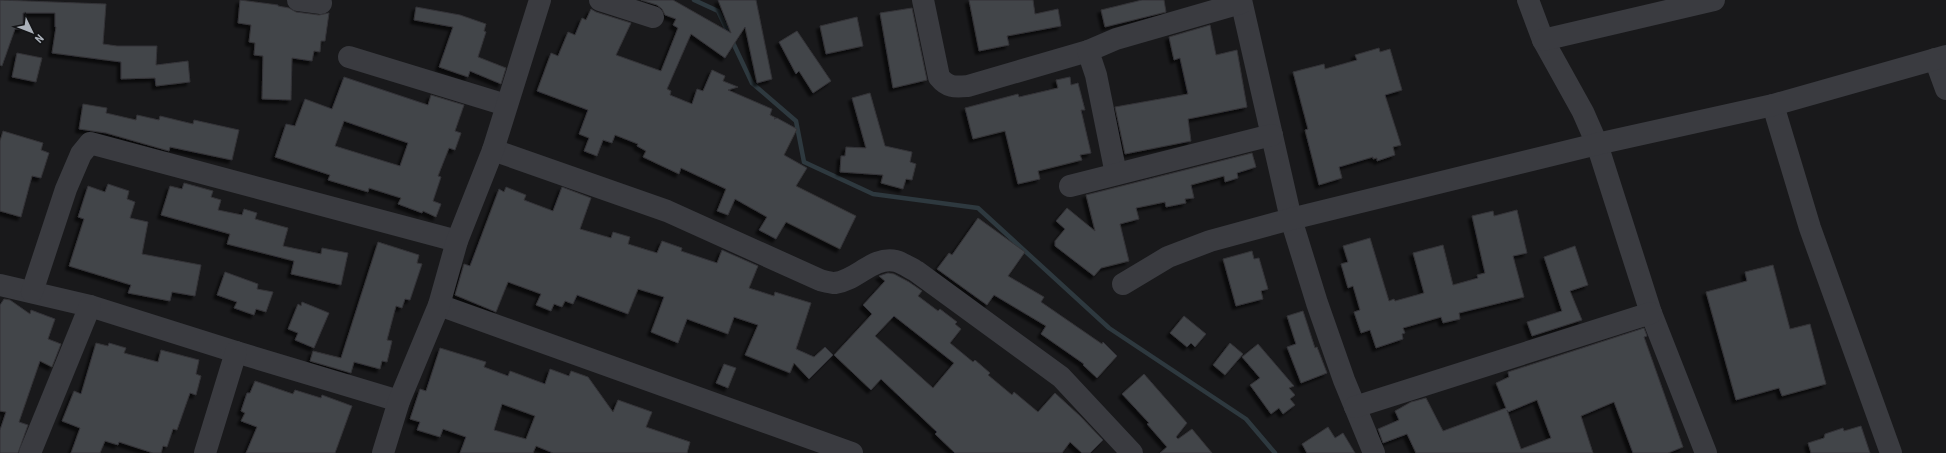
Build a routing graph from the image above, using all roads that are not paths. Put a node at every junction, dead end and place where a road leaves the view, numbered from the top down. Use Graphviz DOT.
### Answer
graph roads {
  1 [pos="298,0"];
  2 [pos="540,0"];
  3 [pos="600,0"];
  4 [pos="923,0"];
  5 [pos="1528,0"];
  6 [pos="1714,0"];
  7 [pos="1241,2"];
  8 [pos="321,3"];
  9 [pos="653,17"];
  10 [pos="1543,40"];
  11 [pos="1088,51"];
  12 [pos="349,57"];
  13 [pos="1941,58"];
  14 [pos="1946,90"];
  15 [pos="506,105"];
  16 [pos="1773,105"];
  17 [pos="1272,135"];
  18 [pos="1597,144"];
  19 [pos="493,150"];
  20 [pos="1116,174"];
  21 [pos="1070,186"];
  22 [pos="1291,218"];
  23 [pos="457,241"];
  24 [pos="1123,284"];
  25 [pos="0,285"];
  26 [pos="32,292"];
  27 [pos="439,305"];
  28 [pos="90,306"];
  29 [pos="1651,313"];
  30 [pos="236,352"];
  31 [pos="399,401"];
  32 [pos="1355,407"];
  33 [pos="30,453"];
  34 [pos="206,453"];
  35 [pos="383,453"];
  36 [pos="852,453"];
  37 [pos="1132,453"];
  38 [pos="1374,453"];
  39 [pos="1706,453"];
  40 [pos="1891,453"];
  1 -- 8 [label="street"];
  2 -- 15 [label="street"];
  3 -- 9 [label="street"];
  4 -- 11 [label="street"];
  5 -- 10 [label="street"];
  6 -- 10 [label="street"];
  7 -- 11 [label="street"];
  7 -- 17 [label="street"];
  10 -- 18 [label="street"];
  11 -- 20 [label="street"];
  12 -- 15 [label="street"];
  13 -- 14 [label="street"];
  13 -- 16 [label="street"];
  15 -- 19 [label="street"];
  16 -- 18 [label="street"];
  16 -- 40 [label="street"];
  17 -- 20 [label="street"];
  17 -- 22 [label="street"];
  18 -- 22 [label="street"];
  18 -- 29 [label="street"];
  19 -- 23 [label="street"];
  19 -- 37 [label="street"];
  20 -- 21 [label="street"];
  22 -- 24 [label="street"];
  22 -- 32 [label="street"];
  23 -- 26 [label="street"];
  23 -- 27 [label="street"];
  25 -- 26 [label="street"];
  26 -- 28 [label="street"];
  27 -- 31 [label="street"];
  27 -- 36 [label="street"];
  28 -- 30 [label="street"];
  28 -- 33 [label="street"];
  29 -- 32 [label="street"];
  29 -- 39 [label="street"];
  30 -- 31 [label="street"];
  30 -- 34 [label="street"];
  31 -- 35 [label="street"];
  32 -- 38 [label="street"];
}
